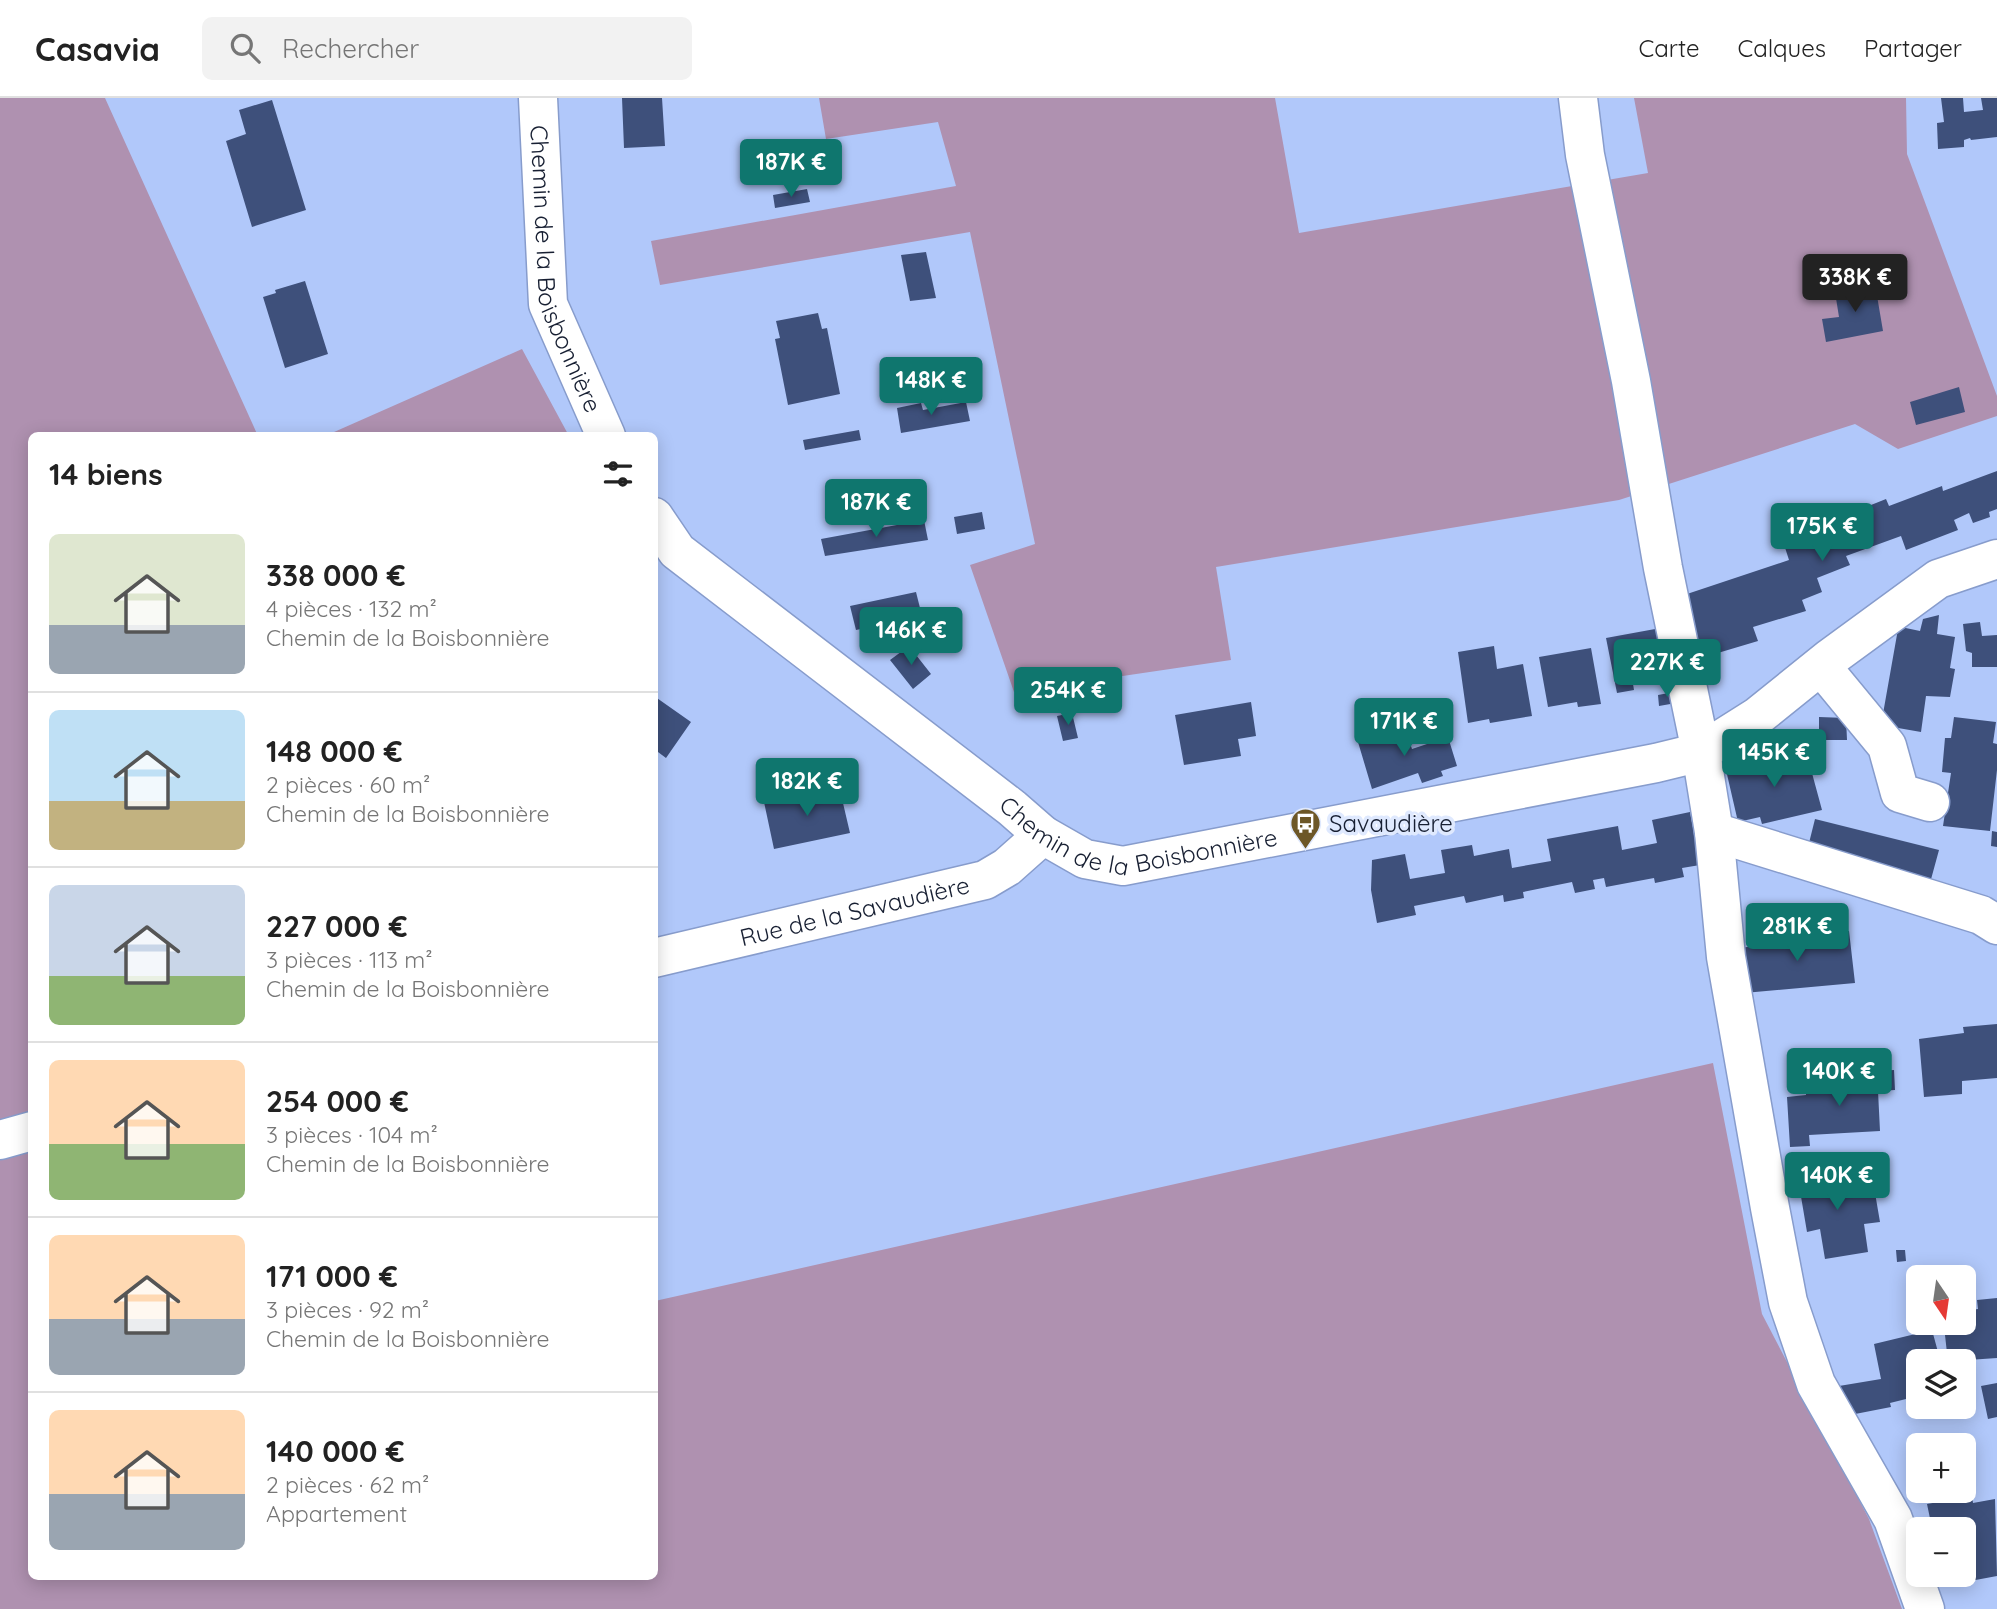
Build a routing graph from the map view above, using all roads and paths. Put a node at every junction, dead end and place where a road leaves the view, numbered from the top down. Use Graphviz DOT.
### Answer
graph roads {
  1 [pos="538,98"];
  2 [pos="1578,98"];
  3 [pos="604,432"];
  4 [pos="658,523"];
  5 [pos="1997,559"];
  6 [pos="1821,666"];
  7 [pos="1701,752"];
  8 [pos="1930,803"];
  9 [pos="1714,832"];
  10 [pos="1044,835"];
  11 [pos="1997,925"];
  12 [pos="658,957"];
  13 [pos="28,1132"];
  14 [pos="0,1140"];
  15 [pos="1925,1609"];
  1 -- 3 [label="street, Chemin de la Boisbonnière"];
  2 -- 7 [label="street"];
  4 -- 10 [label="street, Chemin de la Boisbonnière"];
  5 -- 6 [label="street, Chemin de la Boisbonnière"];
  6 -- 7 [label="street, Chemin de la Boisbonnière"];
  6 -- 8 [label="street"];
  7 -- 9 [label="street"];
  7 -- 10 [label="street, Chemin de la Boisbonnière"];
  9 -- 11 [label="street"];
  9 -- 15 [label="street"];
  10 -- 12 [label="street, Rue de la Savaudière"];
  13 -- 14 [label="street"];
}
